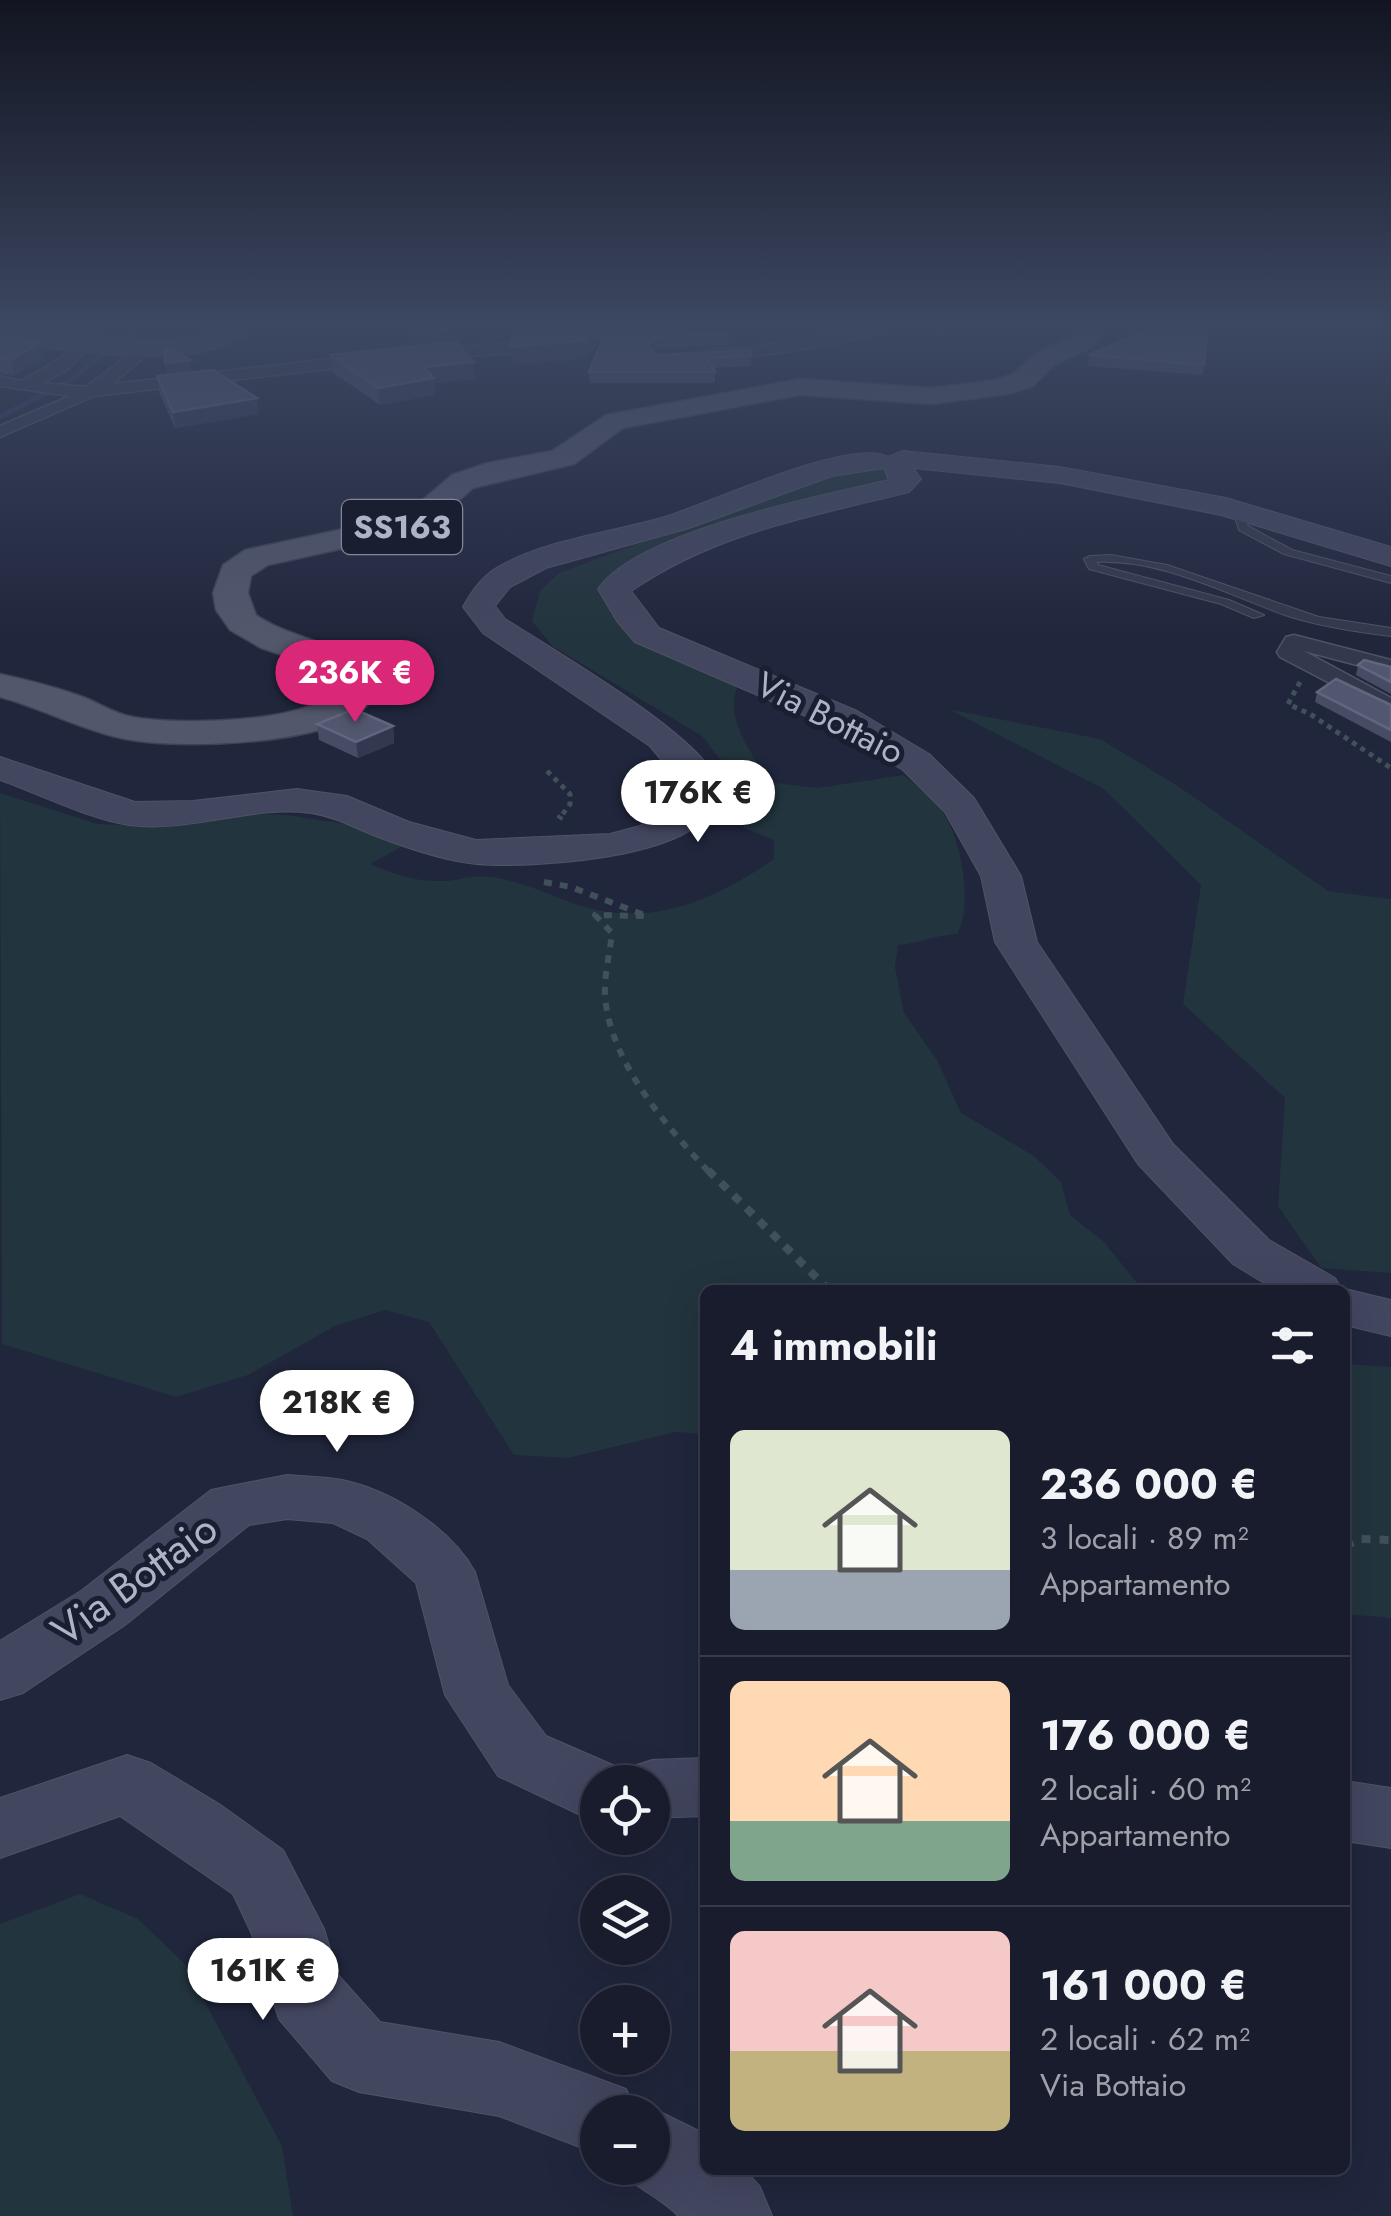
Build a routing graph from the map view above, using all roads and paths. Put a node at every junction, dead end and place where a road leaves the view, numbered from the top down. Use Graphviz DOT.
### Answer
graph roads {
  1 [pos="594,431"];
  2 [pos="894,468"];
  3 [pos="1238,510"];
  4 [pos="1391,557"];
  5 [pos="1391,580"];
  6 [pos="1258,615"];
  7 [pos="1391,632"];
  8 [pos="1391,667"];
  9 [pos="1307,672"];
  10 [pos="0,685"];
  11 [pos="1391,708"];
  12 [pos="0,768"];
  13 [pos="1391,768"];
  14 [pos="547,771"];
  15 [pos="552,830"];
  16 [pos="536,880"];
  17 [pos="824,1285"];
  18 [pos="1307,1285"];
  19 [pos="1350,1308"];
  20 [pos="1391,1318"];
  21 [pos="1391,1540"];
  22 [pos="1350,1544"];
  23 [pos="0,1674"];
  24 [pos="580,1785"];
  25 [pos="700,1787"];
  26 [pos="670,1788"];
  27 [pos="1350,1812"];
  28 [pos="1391,1818"];
  29 [pos="0,1828"];
  30 [pos="580,2109"];
  31 [pos="670,2158"];
  32 [pos="731,2216"];
  1 -- 10 [label="main road, SS163"];
  2 -- 3 [label="street"];
  2 -- 12 [label="street"];
  2 -- 18 [label="street, Via Bottaio"];
  3 -- 4 [label="street"];
  3 -- 5 [label="lane"];
  6 -- 7 [label="lane"];
  8 -- 11 [label="street"];
  9 -- 13 [label="path"];
  14 -- 15 [label="path"];
  16 -- 17 [label="path"];
  19 -- 20 [label="street"];
  21 -- 22 [label="path"];
  23 -- 24 [label="street, Via Bottaio"];
  25 -- 26 [label="street"];
  27 -- 28 [label="street"];
  29 -- 30 [label="street"];
  31 -- 32 [label="street"];
}
